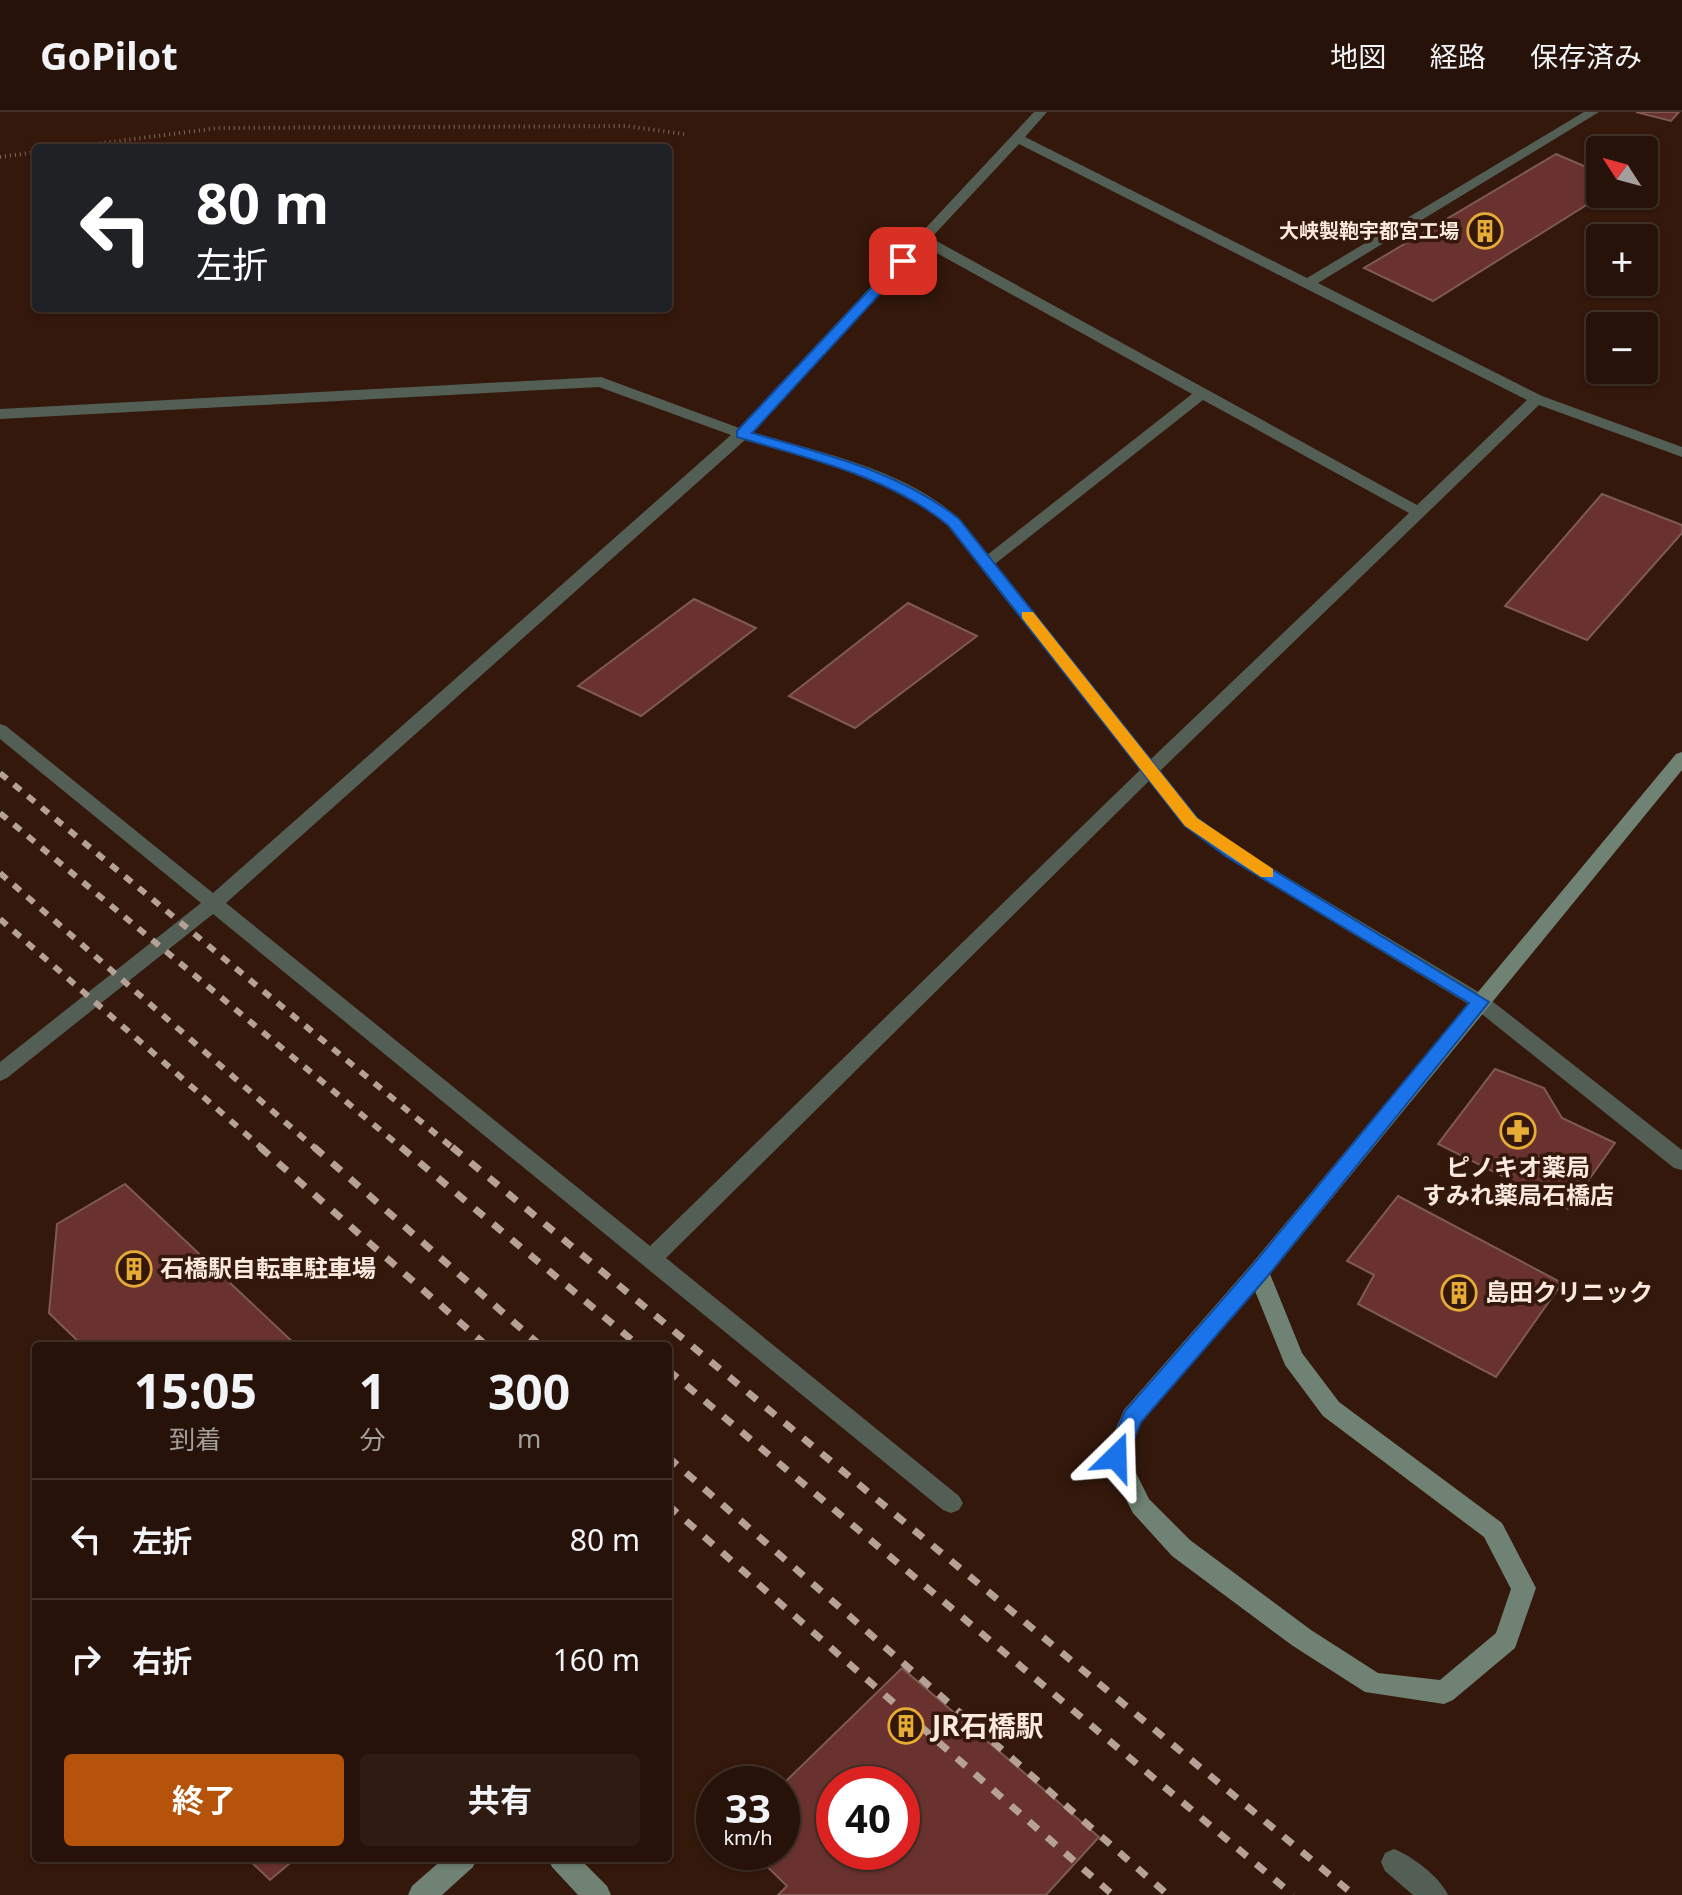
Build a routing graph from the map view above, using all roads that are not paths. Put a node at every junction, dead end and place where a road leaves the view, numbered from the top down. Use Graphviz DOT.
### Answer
graph roads {
  1 [pos="1041,112"];
  2 [pos="1593,112"];
  3 [pos="1016,137"];
  4 [pos="924,240"];
  5 [pos="1307,284"];
  6 [pos="1202,393"];
  7 [pos="1537,399"];
  8 [pos="0,414"];
  9 [pos="742,434"];
  10 [pos="1682,452"];
  11 [pos="1420,513"];
  12 [pos="987,563"];
  13 [pos="0,730"];
  14 [pos="1682,758"];
  15 [pos="1149,771"];
  16 [pos="215,902"];
  17 [pos="1480,1002"];
  18 [pos="0,1073"];
  19 [pos="1682,1162"];
  20 [pos="651,1259"];
  21 [pos="1258,1272"];
  22 [pos="951,1503"];
  23 [pos="459,1862"];
  24 [pos="565,1862"];
  25 [pos="1394,1862"];
  26 [pos="422,1895"];
  27 [pos="597,1895"];
  28 [pos="1434,1895"];
  1 -- 3 [label="street"];
  2 -- 5 [label="street"];
  3 -- 4 [label="street"];
  3 -- 5 [label="street"];
  4 -- 6 [label="street"];
  4 -- 9 [label="street"];
  5 -- 7 [label="street"];
  6 -- 11 [label="street"];
  6 -- 12 [label="street"];
  7 -- 10 [label="street"];
  7 -- 11 [label="street"];
  8 -- 9 [label="street"];
  9 -- 12 [label="street"];
  9 -- 16 [label="street"];
  11 -- 15 [label="street"];
  12 -- 15 [label="street"];
  13 -- 16 [label="street"];
  14 -- 17 [label="street"];
  15 -- 17 [label="street"];
  15 -- 20 [label="street"];
  16 -- 18 [label="street"];
  16 -- 20 [label="street"];
  17 -- 19 [label="street"];
  17 -- 21 [label="street"];
  20 -- 22 [label="street"];
  21 -- 21 [label="street"];
  23 -- 26 [label="street"];
  24 -- 27 [label="street"];
  25 -- 28 [label="street"];
}
